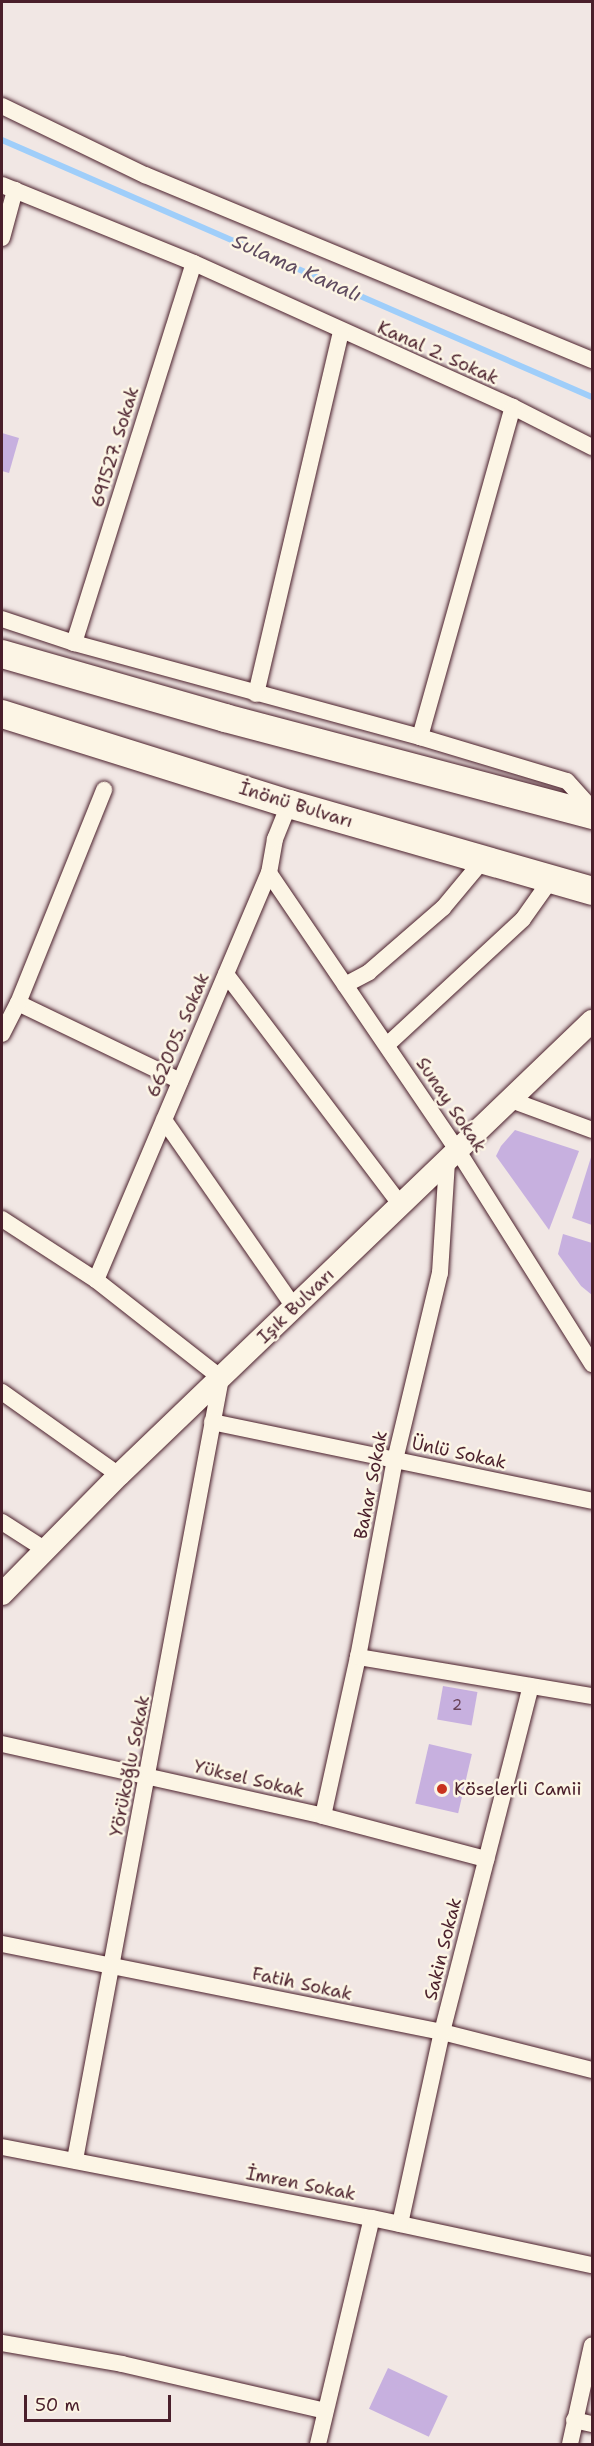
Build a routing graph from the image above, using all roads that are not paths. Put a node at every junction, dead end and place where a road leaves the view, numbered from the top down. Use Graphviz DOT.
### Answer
graph roads {
  1 [pos="2,106"];
  2 [pos="8,188"];
  3 [pos="2,237"];
  4 [pos="194,263"];
  5 [pos="341,331"];
  6 [pos="592,360"];
  7 [pos="513,407"];
  8 [pos="592,447"];
  9 [pos="2,619"];
  10 [pos="74,643"];
  11 [pos="2,654"];
  12 [pos="256,694"];
  13 [pos="2,714"];
  14 [pos="420,737"];
  15 [pos="104,790"];
  16 [pos="289,804"];
  17 [pos="592,809"];
  18 [pos="592,815"];
  19 [pos="483,860"];
  20 [pos="269,873"];
  21 [pos="552,878"];
  22 [pos="592,891"];
  23 [pos="226,974"];
  24 [pos="345,985"];
  25 [pos="18,1003"];
  26 [pos="592,1021"];
  27 [pos="2,1034"];
  28 [pos="387,1045"];
  29 [pos="180,1081"];
  30 [pos="511,1100"];
  31 [pos="164,1120"];
  32 [pos="592,1130"];
  33 [pos="453,1156"];
  34 [pos="401,1205"];
  35 [pos="2,1218"];
  36 [pos="96,1280"];
  37 [pos="294,1307"];
  38 [pos="592,1364"];
  39 [pos="221,1378"];
  40 [pos="2,1392"];
  41 [pos="212,1422"];
  42 [pos="394,1460"];
  43 [pos="119,1475"];
  44 [pos="592,1501"];
  45 [pos="2,1522"];
  46 [pos="44,1549"];
  47 [pos="2,1594"];
  48 [pos="358,1657"];
  49 [pos="531,1686"];
  50 [pos="592,1696"];
  51 [pos="2,1744"];
  52 [pos="149,1775"];
  53 [pos="323,1816"];
  54 [pos="486,1859"];
  55 [pos="2,1944"];
  56 [pos="110,1965"];
  57 [pos="442,2032"];
  58 [pos="592,2070"];
  59 [pos="2,2147"];
  60 [pos="75,2160"];
  61 [pos="372,2218"];
  62 [pos="400,2224"];
  63 [pos="592,2265"];
  64 [pos="2,2343"];
  65 [pos="592,2345"];
  66 [pos="326,2411"];
  67 [pos="574,2420"];
  68 [pos="592,2424"];
  69 [pos="318,2445"];
  70 [pos="570,2445"];
  1 -- 6 [label="street"];
  2 -- 3 [label="street"];
  2 -- 4 [label="street, Kanal 2. Sokak"];
  4 -- 5 [label="street, Kanal 2. Sokak"];
  4 -- 10 [label="street, 691527. Sokak"];
  5 -- 7 [label="street, Kanal 2. Sokak"];
  5 -- 12 [label="street"];
  7 -- 8 [label="street, Kanal 2. Sokak"];
  7 -- 14 [label="street"];
  9 -- 10 [label="street"];
  10 -- 12 [label="street"];
  11 -- 18 [label="highway"];
  12 -- 14 [label="street"];
  13 -- 16 [label="highway, İnönü Bulvarı"];
  14 -- 17 [label="street"];
  15 -- 25 [label="street"];
  16 -- 19 [label="highway, İnönü Bulvarı"];
  16 -- 20 [label="street, 662005. Sokak"];
  19 -- 21 [label="highway, İnönü Bulvarı"];
  19 -- 24 [label="street"];
  20 -- 23 [label="street, 662005. Sokak"];
  20 -- 24 [label="street, Sunay Sokak"];
  21 -- 22 [label="highway, İnönü Bulvarı"];
  21 -- 28 [label="street"];
  23 -- 29 [label="street, 662005. Sokak"];
  23 -- 34 [label="street"];
  24 -- 28 [label="street, Sunay Sokak"];
  25 -- 27 [label="street"];
  25 -- 29 [label="street"];
  26 -- 30 [label="main road, Işık Bulvarı"];
  28 -- 33 [label="street, Sunay Sokak"];
  29 -- 31 [label="street, 662005. Sokak"];
  30 -- 32 [label="street"];
  30 -- 33 [label="main road, Işık Bulvarı"];
  31 -- 36 [label="street, 662005. Sokak"];
  31 -- 37 [label="street"];
  33 -- 34 [label="main road, Işık Bulvarı"];
  33 -- 38 [label="street, Sunay Sokak"];
  33 -- 42 [label="street, Bahar Sokak"];
  34 -- 37 [label="main road, Işık Bulvarı"];
  35 -- 36 [label="street"];
  36 -- 39 [label="street"];
  37 -- 39 [label="main road, Işık Bulvarı"];
  39 -- 41 [label="street, Yörükoğlu Sokak"];
  39 -- 43 [label="main road, Işık Bulvarı"];
  40 -- 43 [label="street"];
  41 -- 42 [label="street, Ünlü Sokak"];
  41 -- 52 [label="street, Yörükoğlu Sokak"];
  42 -- 44 [label="street, Ünlü Sokak"];
  42 -- 48 [label="street, Bahar Sokak"];
  43 -- 46 [label="main road, Işık Bulvarı"];
  45 -- 46 [label="street"];
  46 -- 47 [label="main road, Işık Bulvarı"];
  48 -- 49 [label="street"];
  48 -- 53 [label="street, Bahar Sokak"];
  49 -- 50 [label="street"];
  49 -- 54 [label="street, Sakin Sokak"];
  51 -- 52 [label="street, Yüksel Sokak"];
  52 -- 53 [label="street, Yüksel Sokak"];
  52 -- 56 [label="street, Yörükoğlu Sokak"];
  53 -- 54 [label="street, Yüksel Sokak"];
  54 -- 57 [label="street, Sakin Sokak"];
  55 -- 56 [label="street, Fatih Sokak"];
  56 -- 57 [label="street, Fatih Sokak"];
  56 -- 60 [label="street, Yörükoğlu Sokak"];
  57 -- 58 [label="street, Fatih Sokak"];
  57 -- 62 [label="street, Sakin Sokak"];
  59 -- 60 [label="street, İmren Sokak"];
  60 -- 61 [label="street, İmren Sokak"];
  61 -- 62 [label="street, İmren Sokak"];
  61 -- 66 [label="street"];
  62 -- 63 [label="street, İmren Sokak"];
  64 -- 66 [label="street"];
  65 -- 67 [label="street"];
  66 -- 69 [label="street"];
  67 -- 68 [label="street"];
  67 -- 70 [label="street"];
}
